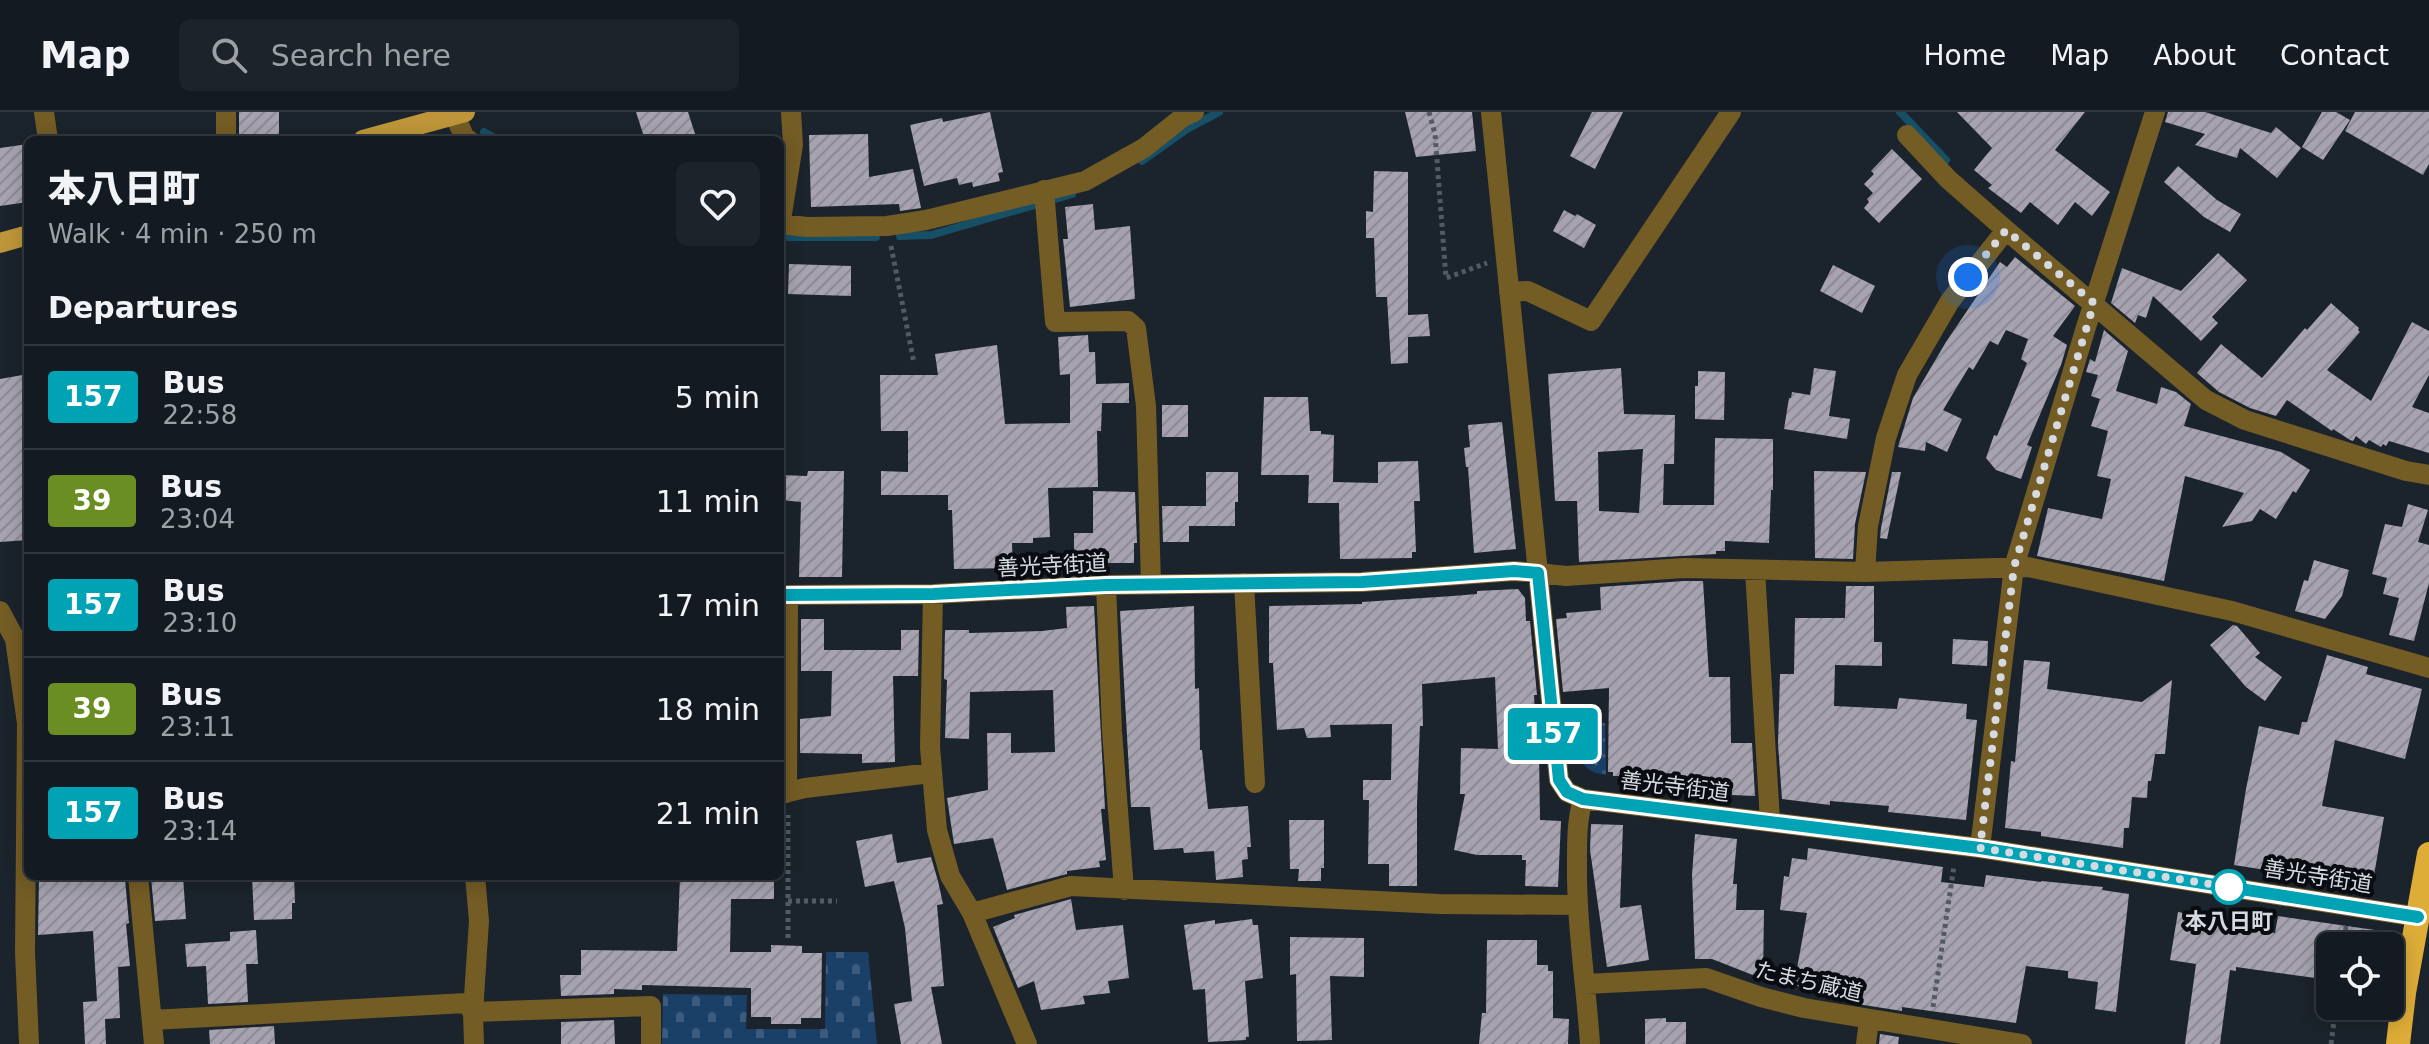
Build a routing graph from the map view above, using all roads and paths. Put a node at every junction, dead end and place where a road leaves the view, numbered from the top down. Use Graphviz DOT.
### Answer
graph roads {
  1 [pos="44,112"];
  2 [pos="226,112"];
  3 [pos="791,112"];
  4 [pos="1194,112"];
  5 [pos="1429,112"];
  6 [pos="1491,112"];
  7 [pos="1731,112"];
  8 [pos="2155,112"];
  9 [pos="458,113"];
  10 [pos="1907,135"];
  11 [pos="47,136"];
  12 [pos="226,136"];
  13 [pos="377,136"];
  14 [pos="464,136"];
  15 [pos="1045,198"];
  16 [pos="784,200"];
  17 [pos="784,225"];
  18 [pos="887,226"];
  19 [pos="2006,230"];
  20 [pos="24,236"];
  21 [pos="0,243"];
  22 [pos="1505,254"];
  23 [pos="1509,292"];
  24 [pos="2094,303"];
  25 [pos="914,363"];
  26 [pos="2429,475"];
  27 [pos="2014,567"];
  28 [pos="1755,570"];
  29 [pos="1865,572"];
  30 [pos="1538,573"];
  31 [pos="1244,583"];
  32 [pos="1106,585"];
  33 [pos="1151,585"];
  34 [pos="933,594"];
  35 [pos="784,595"];
  36 [pos="0,611"];
  37 [pos="2429,668"];
  38 [pos="24,702"];
  39 [pos="931,773"];
  40 [pos="1255,783"];
  41 [pos="784,794"];
  42 [pos="1583,799"];
  43 [pos="784,815"];
  44 [pos="1770,821"];
  45 [pos="1958,846"];
  46 [pos="1980,848"];
  47 [pos="2429,854"];
  48 [pos="26,880"];
  49 [pos="138,880"];
  50 [pos="475,880"];
  51 [pos="1124,890"];
  52 [pos="788,901"];
  53 [pos="837,901"];
  54 [pos="1577,905"];
  55 [pos="972,913"];
  56 [pos="2423,918"];
  57 [pos="788,938"];
  58 [pos="1586,984"];
  59 [pos="473,1012"];
  60 [pos="152,1020"];
  61 [pos="1869,1020"];
  62 [pos="2334,1020"];
  63 [pos="1929,1030"];
  64 [pos="29,1044"];
  65 [pos="154,1044"];
  66 [pos="474,1044"];
  67 [pos="651,1044"];
  68 [pos="1027,1044"];
  69 [pos="1590,1044"];
  70 [pos="1866,1044"];
  71 [pos="2022,1044"];
  72 [pos="2331,1044"];
  73 [pos="2398,1044"];
  1 -- 11 [label="street"];
  2 -- 12 [label="street"];
  3 -- 16 [label="street"];
  4 -- 15 [label="street"];
  5 -- 22 [label="path"];
  6 -- 22 [label="street"];
  7 -- 23 [label="street"];
  8 -- 24 [label="street"];
  9 -- 13 [label="main road"];
  9 -- 14 [label="street"];
  10 -- 19 [label="street"];
  15 -- 18 [label="street"];
  15 -- 33 [label="street"];
  17 -- 18 [label="street"];
  18 -- 25 [label="path"];
  19 -- 24 [label="street"];
  19 -- 29 [label="street"];
  20 -- 21 [label="main road"];
  22 -- 23 [label="street"];
  23 -- 30 [label="street"];
  24 -- 26 [label="street"];
  24 -- 27 [label="street"];
  27 -- 29 [label="street, 善光寺街道"];
  27 -- 37 [label="street, 善光寺街道"];
  27 -- 46 [label="street"];
  28 -- 29 [label="street, 善光寺街道"];
  28 -- 30 [label="street, 善光寺街道"];
  28 -- 44 [label="street"];
  30 -- 31 [label="street, 善光寺街道"];
  30 -- 42 [label="street"];
  31 -- 33 [label="street, 善光寺街道"];
  31 -- 40 [label="street"];
  32 -- 33 [label="street, 善光寺街道"];
  32 -- 34 [label="street, 善光寺街道"];
  32 -- 51 [label="street"];
  34 -- 35 [label="street, 善光寺街道"];
  34 -- 39 [label="street"];
  36 -- 38 [label="street"];
  39 -- 41 [label="street"];
  39 -- 55 [label="street"];
  42 -- 44 [label="street, 善光寺街道"];
  42 -- 54 [label="street"];
  43 -- 52 [label="path"];
  44 -- 45 [label="street, 善光寺街道"];
  45 -- 46 [label="street, 善光寺街道"];
  45 -- 63 [label="path"];
  46 -- 56 [label="street, 善光寺街道"];
  47 -- 56 [label="highway"];
  48 -- 64 [label="street"];
  49 -- 60 [label="street"];
  50 -- 59 [label="street"];
  51 -- 54 [label="street"];
  51 -- 55 [label="street"];
  52 -- 53 [label="path"];
  52 -- 57 [label="path"];
  54 -- 58 [label="street"];
  55 -- 68 [label="street"];
  56 -- 73 [label="highway"];
  58 -- 61 [label="street, たまち蔵道"];
  58 -- 69 [label="street"];
  59 -- 60 [label="street"];
  59 -- 66 [label="street"];
  59 -- 67 [label="street"];
  60 -- 65 [label="street"];
  61 -- 63 [label="street, たまち蔵道"];
  61 -- 70 [label="street"];
  62 -- 72 [label="path"];
  63 -- 71 [label="street, たまち蔵道"];
}
